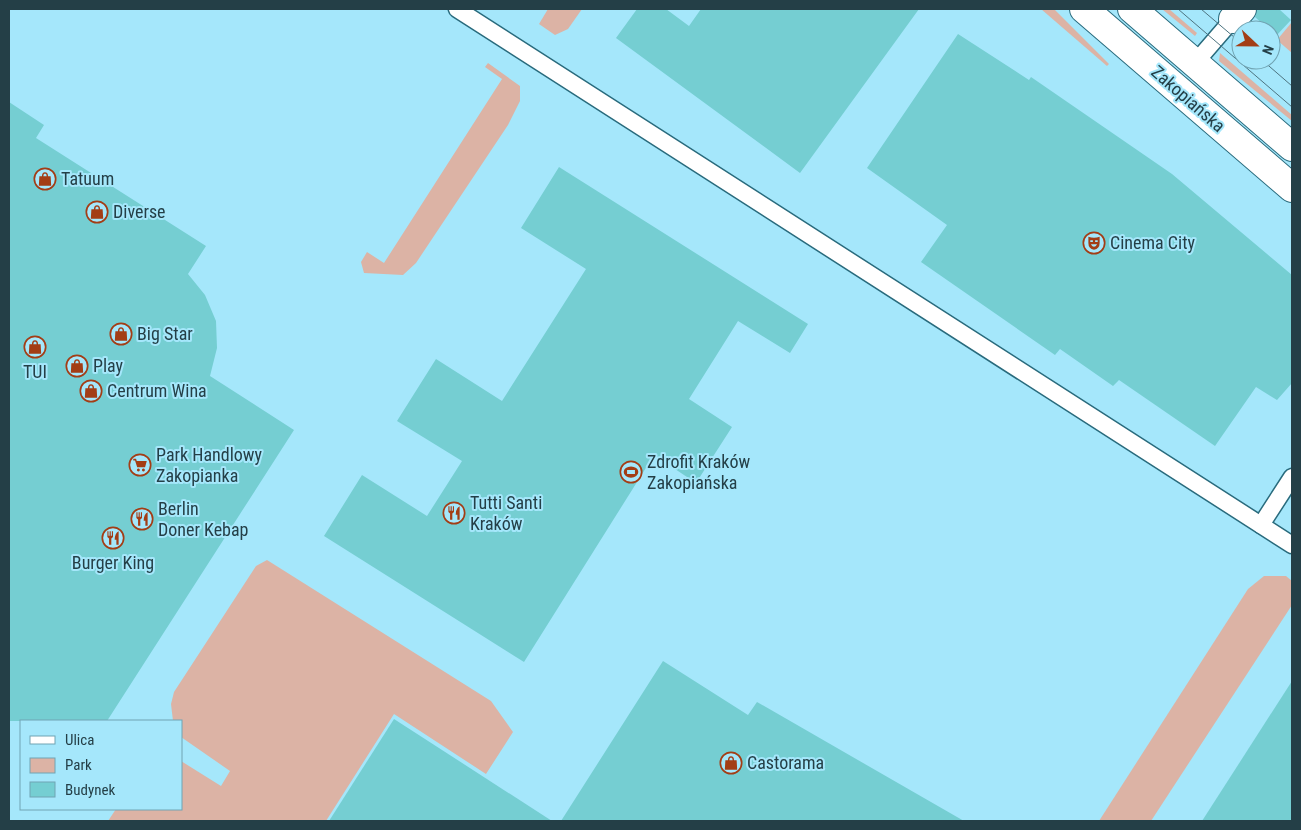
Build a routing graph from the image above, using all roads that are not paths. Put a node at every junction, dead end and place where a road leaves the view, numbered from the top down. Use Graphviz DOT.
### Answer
graph roads {
  1 [pos="456,9"];
  2 [pos="1084,9"];
  3 [pos="1132,9"];
  4 [pos="1238,14"];
  5 [pos="1195,63"];
  6 [pos="1292,147"];
  7 [pos="1292,188"];
  8 [pos="1292,477"];
  9 [pos="1261,524"];
  10 [pos="1292,545"];
  1 -- 9 [label="lane"];
  2 -- 7 [label="main road, Zakopiańska"];
  3 -- 5 [label="main road, Zakopiańska"];
  4 -- 5 [label="lane"];
  5 -- 6 [label="main road, Zakopiańska"];
  8 -- 9 [label="lane"];
  9 -- 10 [label="lane"];
}
